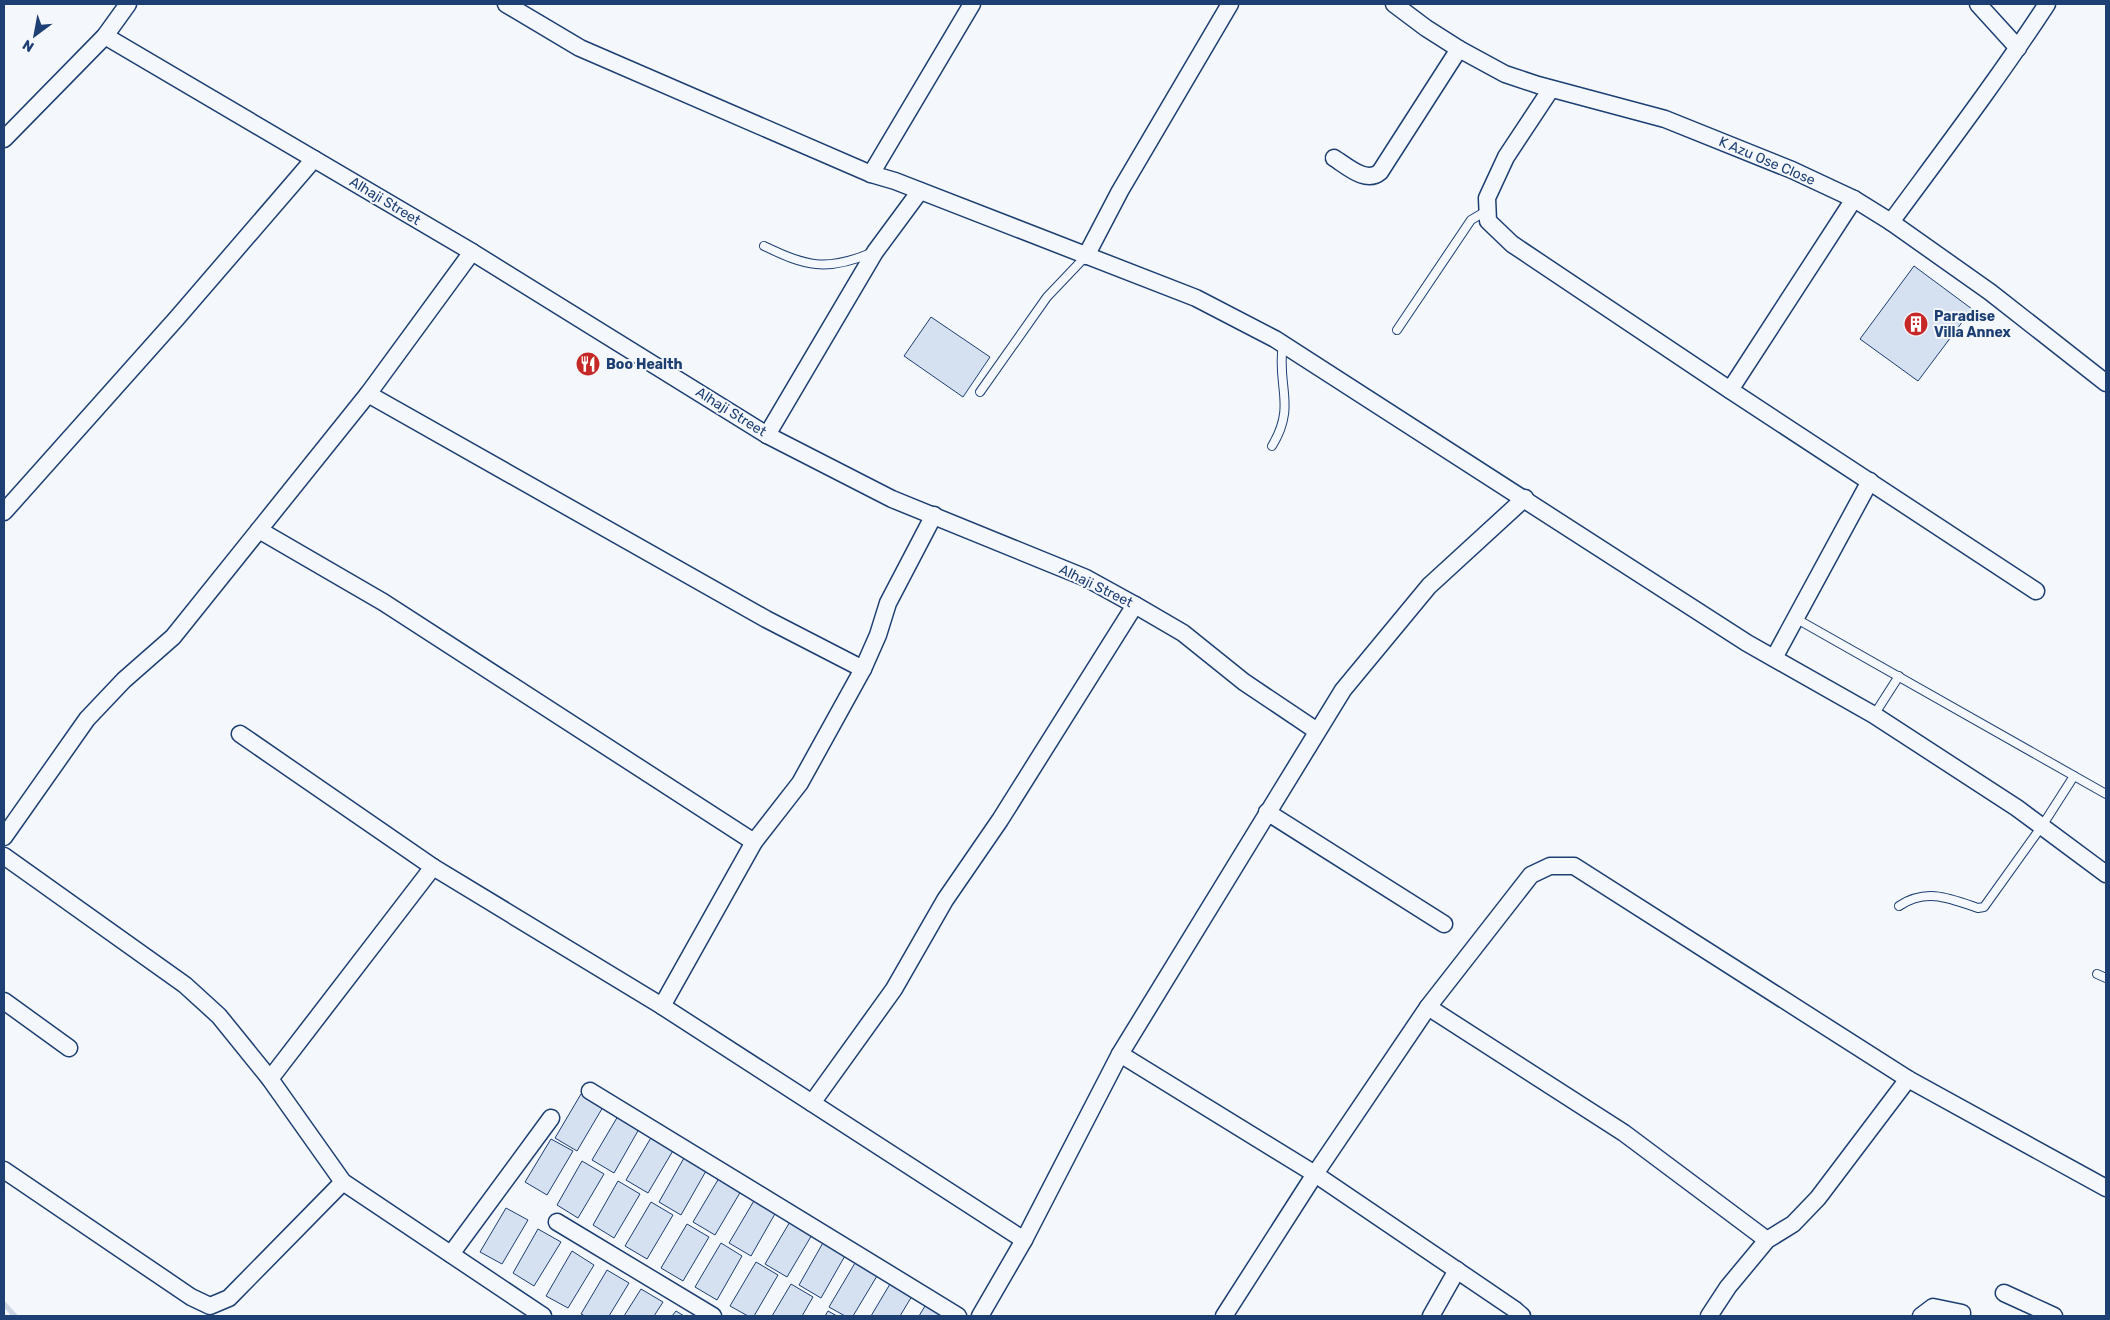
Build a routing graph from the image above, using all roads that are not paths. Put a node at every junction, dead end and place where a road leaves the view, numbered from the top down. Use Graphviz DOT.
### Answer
graph roads {
  1 [pos="128,4"];
  2 [pos="506,4"];
  3 [pos="972,4"];
  4 [pos="1230,4"];
  5 [pos="1394,4"];
  6 [pos="1978,4"];
  7 [pos="2047,4"];
  8 [pos="105,36"];
  9 [pos="2018,48"];
  10 [pos="1459,49"];
  11 [pos="1551,89"];
  12 [pos="4,139"];
  13 [pos="1334,158"];
  14 [pos="314,159"];
  15 [pos="871,174"];
  16 [pos="920,191"];
  17 [pos="1854,199"];
  18 [pos="1488,210"];
  19 [pos="1891,222"];
  20 [pos="764,246"];
  21 [pos="472,252"];
  22 [pos="875,252"];
  23 [pos="1086,256"];
  24 [pos="1397,330"];
  25 [pos="1283,344"];
  26 [pos="2105,378"];
  27 [pos="1730,390"];
  28 [pos="980,392"];
  29 [pos="368,394"];
  30 [pos="767,435"];
  31 [pos="1272,446"];
  32 [pos="1870,481"];
  33 [pos="1525,498"];
  34 [pos="4,512"];
  35 [pos="934,515"];
  36 [pos="259,530"];
  37 [pos="2036,591"];
  38 [pos="1135,605"];
  39 [pos="1796,618"];
  40 [pos="1774,658"];
  41 [pos="862,669"];
  42 [pos="1899,676"];
  43 [pos="1874,715"];
  44 [pos="1317,731"];
  45 [pos="240,734"];
  46 [pos="2074,776"];
  47 [pos="2106,794"];
  48 [pos="1267,812"];
  49 [pos="2042,826"];
  50 [pos="4,837"];
  51 [pos="754,842"];
  52 [pos="4,856"];
  53 [pos="432,867"];
  54 [pos="2106,873"];
  55 [pos="1900,906"];
  56 [pos="1444,924"];
  57 [pos="2097,974"];
  58 [pos="2106,978"];
  59 [pos="4,1000"];
  60 [pos="662,1006"];
  61 [pos="1428,1007"];
  62 [pos="69,1048"];
  63 [pos="1120,1054"];
  64 [pos="270,1079"];
  65 [pos="1908,1079"];
  66 [pos="590,1091"];
  67 [pos="812,1104"];
  68 [pos="551,1118"];
  69 [pos="4,1170"];
  70 [pos="1315,1174"];
  71 [pos="343,1182"];
  72 [pos="2106,1188"];
  73 [pos="557,1222"];
  74 [pos="1024,1240"];
  75 [pos="1767,1240"];
  76 [pos="451,1254"];
  77 [pos="1457,1270"];
  78 [pos="2004,1293"];
  79 [pos="1962,1313"];
  80 [pos="538,1315"];
  81 [pos="713,1316"];
  82 [pos="958,1316"];
  83 [pos="980,1316"];
  84 [pos="1224,1316"];
  85 [pos="1431,1316"];
  86 [pos="1522,1316"];
  87 [pos="1709,1316"];
  88 [pos="1921,1316"];
  89 [pos="2054,1316"];
  1 -- 8 [label="street"];
  2 -- 15 [label="street"];
  3 -- 15 [label="street"];
  4 -- 23 [label="street"];
  5 -- 10 [label="street, K Azu Ose Close"];
  6 -- 9 [label="street"];
  7 -- 9 [label="street"];
  8 -- 12 [label="street"];
  8 -- 14 [label="street, Alhaji Street"];
  9 -- 19 [label="street"];
  10 -- 11 [label="street, K Azu Ose Close"];
  10 -- 13 [label="street"];
  11 -- 17 [label="street, K Azu Ose Close"];
  11 -- 18 [label="street"];
  14 -- 21 [label="street, Alhaji Street"];
  14 -- 34 [label="street"];
  15 -- 16 [label="street"];
  16 -- 22 [label="street"];
  16 -- 23 [label="street"];
  17 -- 19 [label="street, K Azu Ose Close"];
  17 -- 27 [label="street"];
  18 -- 24 [label="lane"];
  18 -- 27 [label="street"];
  19 -- 26 [label="street, K Azu Ose Close"];
  20 -- 22 [label="lane"];
  21 -- 29 [label="street"];
  21 -- 30 [label="street, Alhaji Street"];
  22 -- 30 [label="street"];
  23 -- 25 [label="street"];
  23 -- 28 [label="lane"];
  25 -- 31 [label="lane"];
  25 -- 33 [label="street"];
  27 -- 32 [label="street"];
  29 -- 36 [label="street"];
  29 -- 41 [label="street"];
  30 -- 35 [label="street, Alhaji Street"];
  32 -- 37 [label="street"];
  32 -- 39 [label="street"];
  33 -- 40 [label="street"];
  33 -- 44 [label="street"];
  35 -- 38 [label="street, Alhaji Street"];
  35 -- 41 [label="street"];
  36 -- 50 [label="street"];
  36 -- 51 [label="street"];
  38 -- 44 [label="street, Alhaji Street"];
  38 -- 67 [label="street"];
  39 -- 40 [label="street"];
  39 -- 42 [label="lane"];
  40 -- 43 [label="street"];
  41 -- 51 [label="street"];
  42 -- 43 [label="lane"];
  42 -- 46 [label="lane"];
  43 -- 49 [label="street"];
  44 -- 48 [label="street"];
  45 -- 53 [label="street"];
  46 -- 47 [label="lane"];
  46 -- 49 [label="lane"];
  48 -- 56 [label="street"];
  48 -- 63 [label="street"];
  49 -- 54 [label="street"];
  49 -- 55 [label="lane"];
  51 -- 60 [label="street"];
  52 -- 64 [label="street"];
  53 -- 60 [label="street"];
  53 -- 64 [label="street"];
  57 -- 58 [label="lane"];
  59 -- 62 [label="street"];
  60 -- 67 [label="street"];
  61 -- 65 [label="street"];
  61 -- 70 [label="street"];
  61 -- 75 [label="street"];
  63 -- 70 [label="street"];
  63 -- 74 [label="street"];
  64 -- 71 [label="street"];
  65 -- 72 [label="street"];
  65 -- 75 [label="street"];
  66 -- 82 [label="street"];
  67 -- 74 [label="street"];
  68 -- 76 [label="street"];
  69 -- 71 [label="street"];
  70 -- 77 [label="street"];
  70 -- 84 [label="street"];
  71 -- 76 [label="street"];
  73 -- 81 [label="street"];
  74 -- 83 [label="street"];
  75 -- 87 [label="street"];
  76 -- 80 [label="street"];
  77 -- 85 [label="street"];
  77 -- 86 [label="street"];
  78 -- 89 [label="street"];
  79 -- 88 [label="street"];
}
